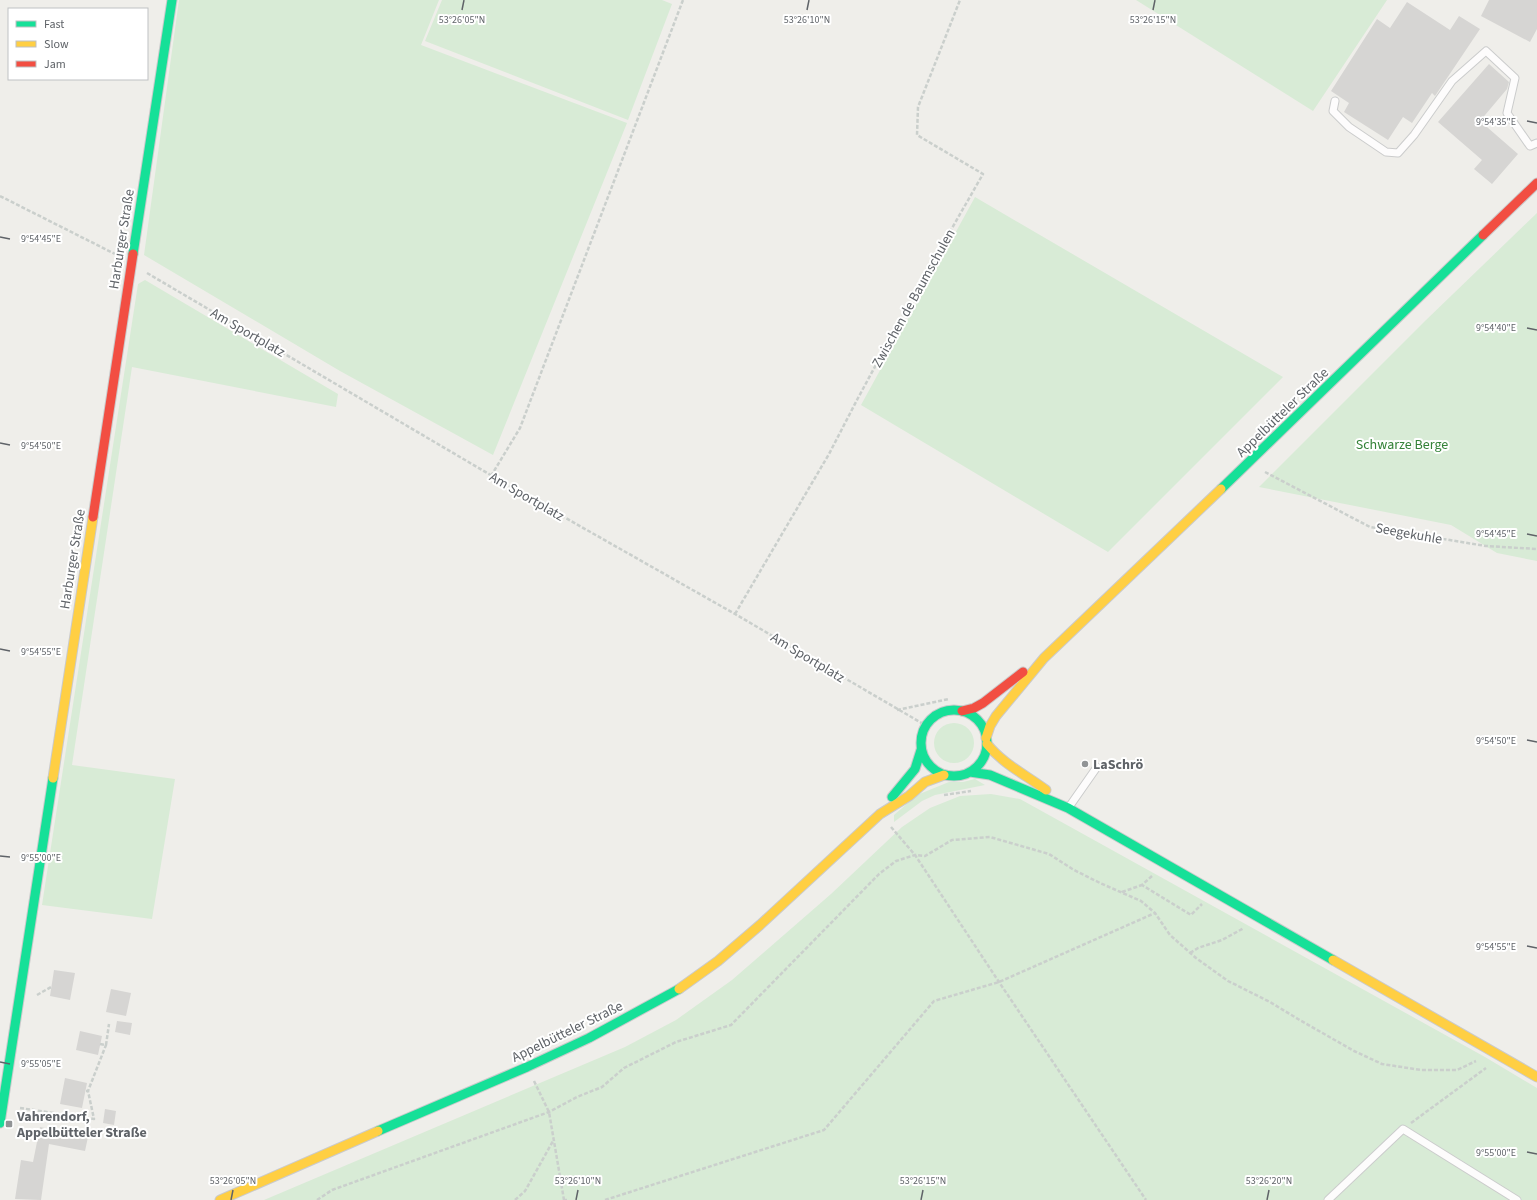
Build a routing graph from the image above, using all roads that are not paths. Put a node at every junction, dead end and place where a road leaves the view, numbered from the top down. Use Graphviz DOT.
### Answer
graph roads {
  1 [pos="172,0"];
  2 [pos="1335,101"];
  3 [pos="1537,143"];
  4 [pos="1537,183"];
  5 [pos="1044,658"];
  6 [pos="962,711"];
  7 [pos="987,741"];
  8 [pos="921,750"];
  9 [pos="1097,767"];
  10 [pos="970,772"];
  11 [pos="944,775"];
  12 [pos="1068,808"];
  13 [pos="880,814"];
  14 [pos="1537,1077"];
  15 [pos="0,1123"];
  16 [pos="220,1200"];
  17 [pos="1328,1200"];
  18 [pos="1517,1200"];
  1 -- 15 [label="main road, Harburger Straße"];
  2 -- 3 [label="lane"];
  4 -- 5 [label="main road, Appelbütteler Straße"];
  5 -- 6 [label="main road, Appelbütteler Straße"];
  5 -- 7 [label="main road, Appelbütteler Straße"];
  6 -- 7 [label="main road"];
  6 -- 8 [label="main road"];
  7 -- 10 [label="main road"];
  7 -- 12 [label="main road"];
  8 -- 11 [label="main road"];
  8 -- 13 [label="main road, Appelbütteler Straße"];
  9 -- 12 [label="lane"];
  10 -- 11 [label="main road"];
  10 -- 12 [label="main road"];
  11 -- 13 [label="main road, Appelbütteler Straße"];
  12 -- 14 [label="main road"];
  13 -- 16 [label="main road, Appelbütteler Straße"];
  17 -- 18 [label="lane"];
}
